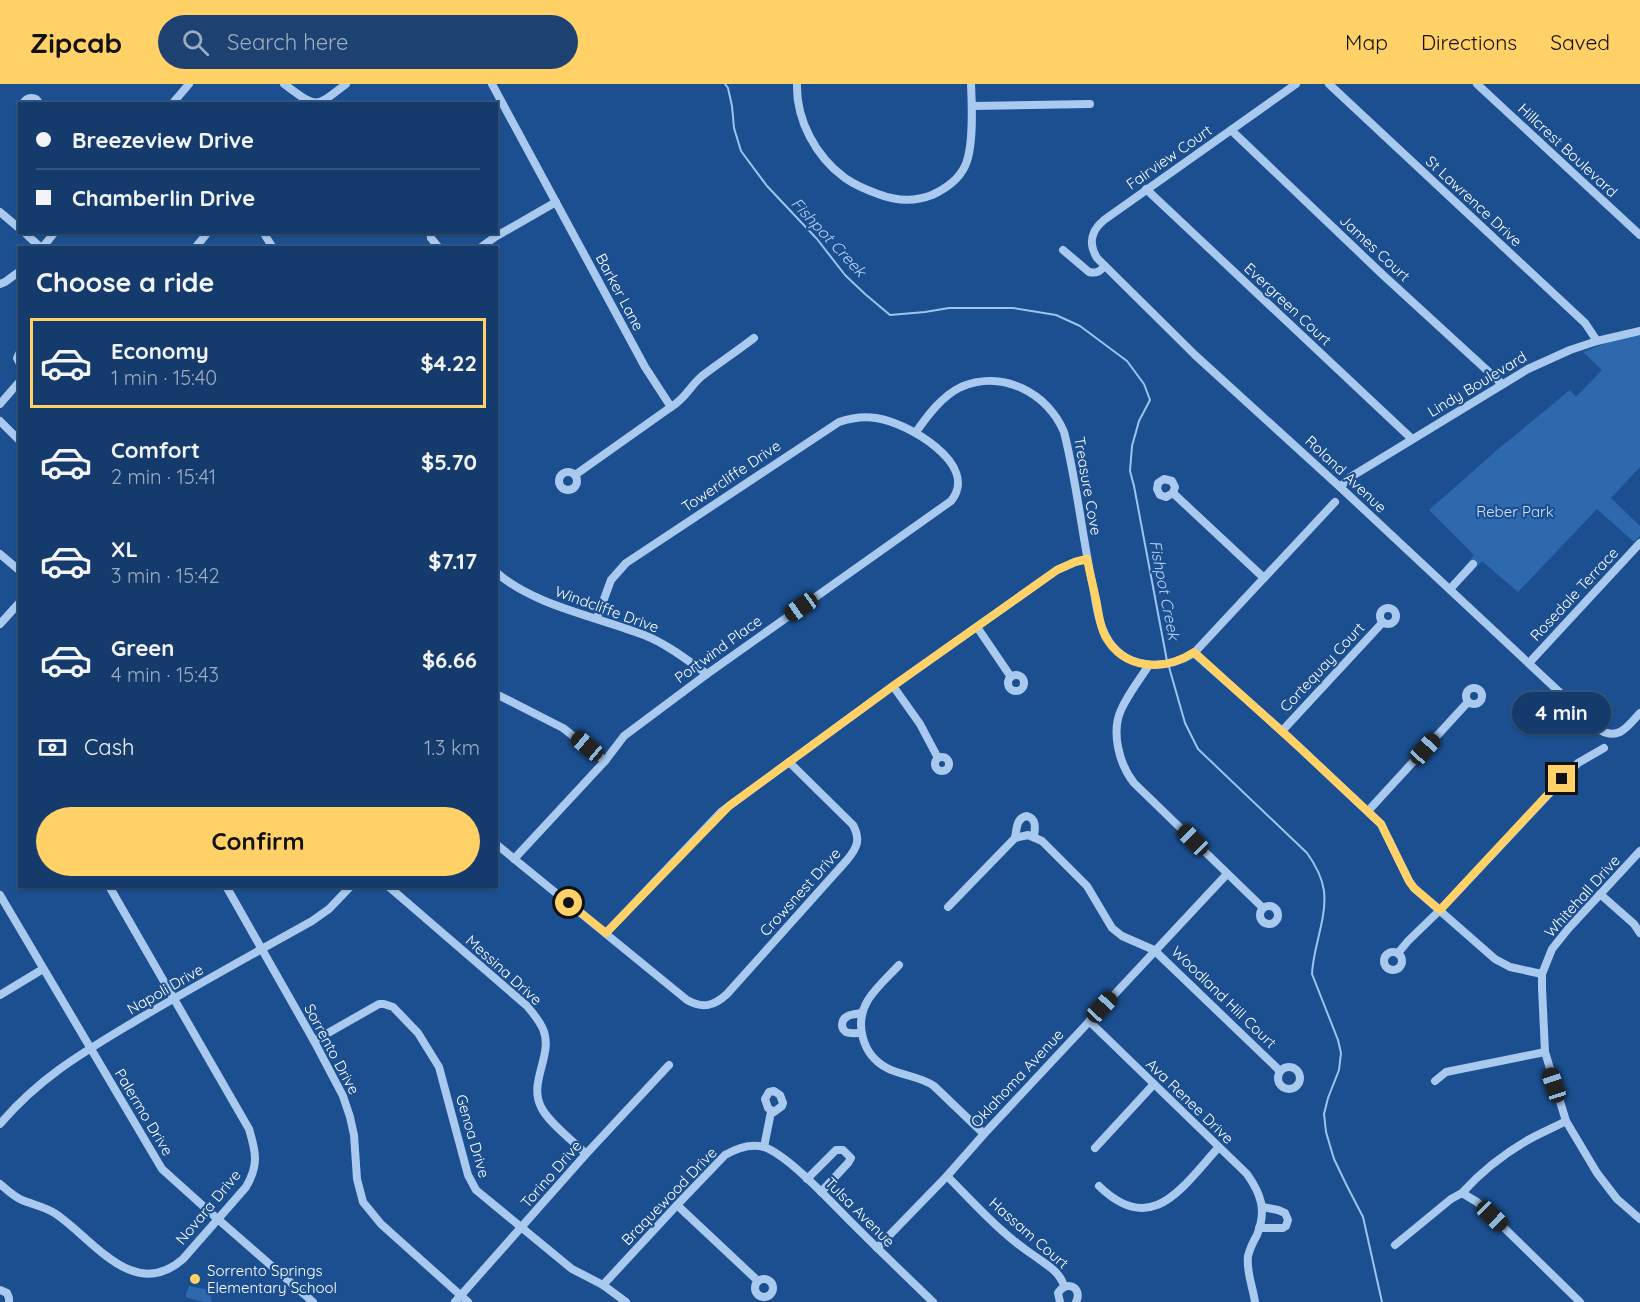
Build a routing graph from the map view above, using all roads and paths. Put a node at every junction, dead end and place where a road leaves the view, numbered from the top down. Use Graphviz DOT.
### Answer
graph roads {
  1 [pos="189,84"];
  2 [pos="284,84"];
  3 [pos="346,84"];
  4 [pos="492,84"];
  5 [pos="797,84"];
  6 [pos="971,84"];
  7 [pos="1296,84"];
  8 [pos="1329,84"];
  9 [pos="1477,84"];
  10 [pos="25,102"];
  11 [pos="38,102"];
  12 [pos="176,102"];
  13 [pos="307,102"];
  14 [pos="325,102"];
  15 [pos="1090,104"];
  16 [pos="972,106"];
  17 [pos="1231,130"];
  18 [pos="1146,189"];
  19 [pos="556,202"];
  20 [pos="0,212"];
  21 [pos="18,227"];
  22 [pos="26,234"];
  23 [pos="53,234"];
  24 [pos="206,234"];
  25 [pos="1640,236"];
  26 [pos="39,246"];
  27 [pos="43,246"];
  28 [pos="197,246"];
  29 [pos="483,246"];
  30 [pos="1063,250"];
  31 [pos="1105,266"];
  32 [pos="18,272"];
  33 [pos="0,284"];
  34 [pos="1640,331"];
  35 [pos="754,338"];
  36 [pos="1597,341"];
  37 [pos="18,383"];
  38 [pos="1502,384"];
  39 [pos="0,404"];
  40 [pos="671,407"];
  41 [pos="0,421"];
  42 [pos="916,432"];
  43 [pos="18,439"];
  44 [pos="1412,439"];
  45 [pos="575,476"];
  46 [pos="1340,487"];
  47 [pos="1173,493"];
  48 [pos="1335,502"];
  49 [pos="1640,543"];
  50 [pos="0,554"];
  51 [pos="1087,559"];
  52 [pos="1473,564"];
  53 [pos="18,569"];
  54 [pos="498,574"];
  55 [pos="1264,578"];
  56 [pos="1450,589"];
  57 [pos="18,604"];
  58 [pos="597,618"];
  59 [pos="1383,622"];
  60 [pos="0,624"];
  61 [pos="977,627"];
  62 [pos="1190,655"];
  63 [pos="1529,663"];
  64 [pos="1153,665"];
  65 [pos="707,674"];
  66 [pos="1011,677"];
  67 [pos="893,686"];
  68 [pos="498,695"];
  69 [pos="1468,702"];
  70 [pos="1640,713"];
  71 [pos="1282,731"];
  72 [pos="1604,748"];
  73 [pos="938,758"];
  74 [pos="605,761"];
  75 [pos="789,762"];
  76 [pos="1368,811"];
  77 [pos="1034,837"];
  78 [pos="1015,838"];
  79 [pos="498,846"];
  80 [pos="1640,851"];
  81 [pos="514,859"];
  82 [pos="1227,874"];
  83 [pos="110,888"];
  84 [pos="227,888"];
  85 [pos="349,888"];
  86 [pos="390,888"];
  87 [pos="1600,894"];
  88 [pos="0,895"];
  89 [pos="948,907"];
  90 [pos="1263,908"];
  91 [pos="1440,910"];
  92 [pos="606,933"];
  93 [pos="1640,933"];
  94 [pos="262,950"];
  95 [pos="1154,950"];
  96 [pos="1398,953"];
  97 [pos="899,965"];
  98 [pos="43,969"];
  99 [pos="1542,974"];
  100 [pos="0,995"];
  101 [pos="174,998"];
  102 [pos="862,1013"];
  103 [pos="1089,1021"];
  104 [pos="861,1033"];
  105 [pos="314,1041"];
  106 [pos="90,1048"];
  107 [pos="1545,1052"];
  108 [pos="669,1065"];
  109 [pos="1280,1071"];
  110 [pos="1435,1081"];
  111 [pos="1154,1084"];
  112 [pos="771,1112"];
  113 [pos="1566,1121"];
  114 [pos="0,1124"];
  115 [pos="984,1134"];
  116 [pos="764,1147"];
  117 [pos="1095,1148"];
  118 [pos="1218,1148"];
  119 [pos="586,1154"];
  120 [pos="947,1176"];
  121 [pos="807,1179"];
  122 [pos="0,1184"];
  123 [pos="1099,1186"];
  124 [pos="821,1192"];
  125 [pos="1462,1193"];
  126 [pos="677,1205"];
  127 [pos="1263,1207"];
  128 [pos="218,1219"];
  129 [pos="1640,1219"];
  130 [pos="521,1228"];
  131 [pos="1259,1228"];
  132 [pos="1395,1245"];
  133 [pos="877,1248"];
  134 [pos="758,1281"];
  135 [pos="603,1285"];
  136 [pos="1064,1286"];
  137 [pos="0,1290"];
  138 [pos="458,1299"];
  139 [pos="9,1302"];
  140 [pos="313,1302"];
  141 [pos="468,1302"];
  142 [pos="626,1302"];
  143 [pos="933,1302"];
  144 [pos="1060,1302"];
  145 [pos="1076,1302"];
  146 [pos="1255,1302"];
  147 [pos="1580,1302"];
  1 -- 12 [label="street"];
  2 -- 13 [label="street"];
  3 -- 14 [label="street"];
  4 -- 19 [label="street, Barker Lane"];
  5 -- 16 [label="street"];
  6 -- 16 [label="street"];
  7 -- 17 [label="street, Fairview Court"];
  8 -- 36 [label="street, St Lawrence Drive"];
  9 -- 25 [label="street, Hillcrest Boulevard"];
  10 -- 11 [label="street"];
  15 -- 16 [label="street"];
  17 -- 18 [label="street, Fairview Court"];
  17 -- 38 [label="street, James Court"];
  18 -- 31 [label="street, Fairview Court"];
  18 -- 44 [label="street, Evergreen Court"];
  19 -- 29 [label="street"];
  19 -- 40 [label="street, Barker Lane"];
  20 -- 21 [label="street"];
  22 -- 26 [label="street"];
  23 -- 27 [label="street"];
  24 -- 28 [label="street"];
  30 -- 31 [label="street"];
  31 -- 46 [label="street, Roland Avenue"];
  32 -- 33 [label="street"];
  34 -- 36 [label="street, Lindy Boulevard"];
  35 -- 40 [label="street"];
  36 -- 38 [label="street, Lindy Boulevard"];
  37 -- 39 [label="street"];
  38 -- 44 [label="street, Lindy Boulevard"];
  40 -- 45 [label="street"];
  41 -- 43 [label="street"];
  42 -- 51 [label="street, Treasure Cove"];
  42 -- 58 [label="street, Towercliffe Drive"];
  42 -- 65 [label="street, Portwind Place"];
  44 -- 46 [label="street, Lindy Boulevard"];
  46 -- 56 [label="street, Roland Avenue"];
  47 -- 55 [label="street"];
  48 -- 55 [label="street"];
  49 -- 63 [label="street, Rosedale Terrace"];
  50 -- 53 [label="street"];
  51 -- 61 [label="street"];
  51 -- 64 [label="street, Treasure Cove"];
  52 -- 56 [label="street"];
  54 -- 58 [label="street, Windcliffe Drive"];
  55 -- 62 [label="street"];
  56 -- 63 [label="street, Roland Avenue"];
  57 -- 60 [label="street"];
  58 -- 65 [label="street, Windcliffe Drive"];
  59 -- 71 [label="street, Cortequay Court"];
  61 -- 66 [label="street"];
  61 -- 67 [label="street"];
  62 -- 64 [label="street"];
  62 -- 71 [label="street"];
  63 -- 70 [label="street, Roland Avenue"];
  64 -- 82 [label="street"];
  65 -- 74 [label="street, Portwind Place"];
  67 -- 73 [label="street"];
  67 -- 75 [label="street"];
  68 -- 74 [label="street"];
  69 -- 76 [label="street"];
  71 -- 76 [label="street"];
  72 -- 91 [label="street"];
  74 -- 81 [label="street, Portwind Place"];
  75 -- 92 [label="street"];
  75 -- 92 [label="street, Crowsnest Drive"];
  76 -- 91 [label="street"];
  77 -- 78 [label="street"];
  77 -- 78 [label="street"];
  77 -- 95 [label="street, Woodland Hill Court"];
  78 -- 89 [label="street"];
  79 -- 81 [label="street"];
  80 -- 87 [label="street, Whitehall Drive"];
  81 -- 92 [label="street"];
  82 -- 90 [label="street"];
  82 -- 95 [label="street, Oklahoma Avenue"];
  83 -- 101 [label="street, Novara Drive"];
  84 -- 94 [label="street, Sorrento Drive"];
  85 -- 94 [label="street, Napoli Drive"];
  86 -- 119 [label="street, Messina Drive"];
  87 -- 93 [label="street"];
  87 -- 99 [label="street, Whitehall Drive"];
  88 -- 98 [label="street, Palermo Drive"];
  91 -- 96 [label="street"];
  91 -- 99 [label="street"];
  94 -- 101 [label="street, Napoli Drive"];
  94 -- 105 [label="street, Sorrento Drive"];
  95 -- 103 [label="street, Oklahoma Avenue"];
  95 -- 109 [label="street, Woodland Hill Court"];
  97 -- 102 [label="street"];
  98 -- 100 [label="street"];
  98 -- 106 [label="street, Palermo Drive"];
  99 -- 107 [label="street, Whitehall Drive"];
  101 -- 106 [label="street, Napoli Drive"];
  101 -- 128 [label="street, Novara Drive"];
  102 -- 104 [label="street"];
  102 -- 104 [label="street"];
  103 -- 111 [label="street, Ava Renee Drive"];
  103 -- 115 [label="street, Oklahoma Avenue"];
  104 -- 115 [label="street"];
  105 -- 130 [label="street, Genoa Drive"];
  105 -- 138 [label="street, Sorrento Drive"];
  106 -- 114 [label="street, Napoli Drive"];
  106 -- 128 [label="street, Palermo Drive"];
  107 -- 110 [label="street"];
  107 -- 113 [label="street, Whitehall Drive"];
  108 -- 119 [label="street, Torino Drive"];
  111 -- 117 [label="street"];
  111 -- 118 [label="street, Ava Renee Drive"];
  112 -- 116 [label="street"];
  113 -- 125 [label="street"];
  113 -- 129 [label="street, Whitehall Drive"];
  115 -- 120 [label="street, Oklahoma Avenue"];
  116 -- 121 [label="street, Tulsa Avenue"];
  116 -- 126 [label="street, Braquewood Drive"];
  118 -- 123 [label="street"];
  118 -- 127 [label="street, Ava Renee Drive"];
  119 -- 130 [label="street, Torino Drive"];
  120 -- 133 [label="street, Oklahoma Avenue"];
  120 -- 136 [label="street, Hassam Court"];
  121 -- 124 [label="street, Tulsa Avenue"];
  121 -- 124 [label="street"];
  122 -- 128 [label="street, Novara Drive"];
  124 -- 133 [label="street, Tulsa Avenue"];
  125 -- 132 [label="street"];
  125 -- 147 [label="street"];
  126 -- 134 [label="street"];
  126 -- 135 [label="street, Braquewood Drive"];
  127 -- 131 [label="street"];
  127 -- 131 [label="street"];
  128 -- 140 [label="street, Palermo Drive"];
  130 -- 135 [label="street, Genoa Drive"];
  130 -- 138 [label="street, Torino Drive"];
  131 -- 146 [label="street"];
  133 -- 143 [label="street, Tulsa Avenue"];
  135 -- 142 [label="street, Genoa Drive"];
  136 -- 144 [label="street, Hassam Court"];
  136 -- 145 [label="street, Hassam Court"];
  137 -- 139 [label="street"];
  138 -- 141 [label="street, Sorrento Drive"];
}
